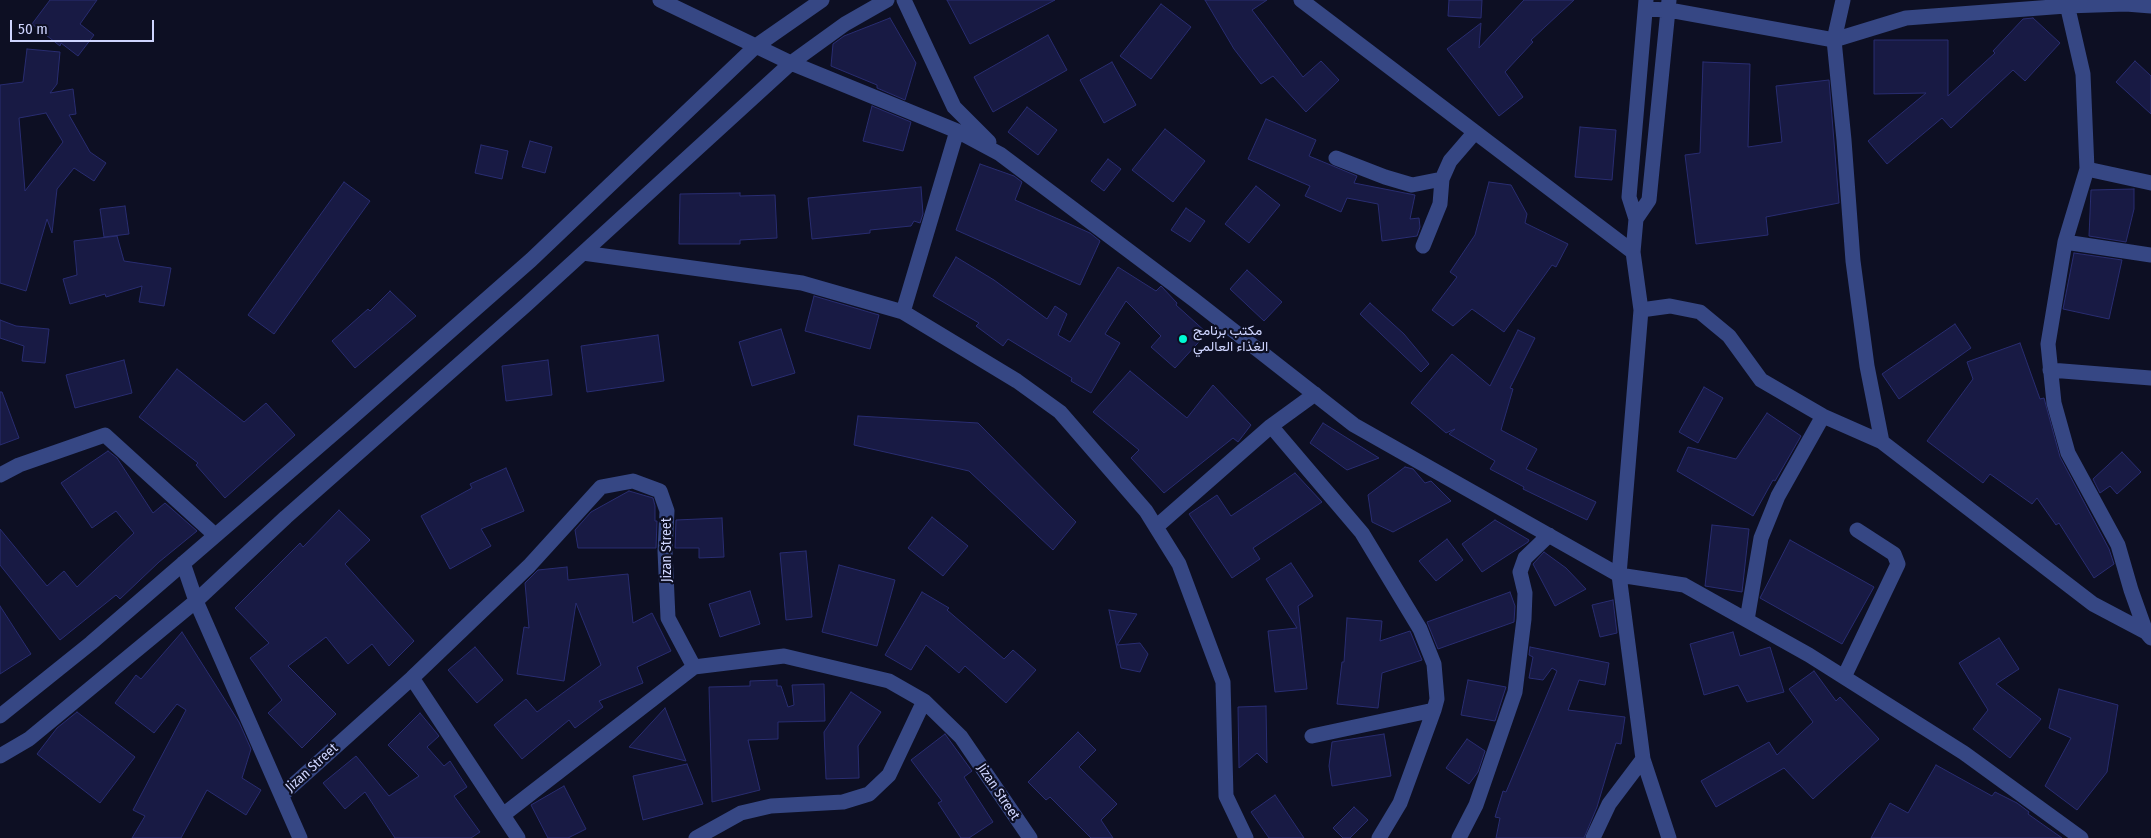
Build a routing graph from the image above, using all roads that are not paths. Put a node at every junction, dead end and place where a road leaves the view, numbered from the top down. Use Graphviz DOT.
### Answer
graph roads {
  1 [pos="660,0"];
  2 [pos="822,0"];
  3 [pos="887,0"];
  4 [pos="904,0"];
  5 [pos="1301,0"];
  6 [pos="1844,0"];
  7 [pos="2066,3"];
  8 [pos="1646,5"];
  9 [pos="1669,5"];
  10 [pos="2151,6"];
  11 [pos="1834,40"];
  12 [pos="756,46"];
  13 [pos="790,63"];
  14 [pos="957,131"];
  15 [pos="1475,132"];
  16 [pos="1000,154"];
  17 [pos="1336,158"];
  18 [pos="2087,169"];
  19 [pos="1442,179"];
  20 [pos="2151,183"];
  21 [pos="1636,219"];
  22 [pos="2065,242"];
  23 [pos="1423,246"];
  24 [pos="1633,252"];
  25 [pos="583,253"];
  26 [pos="2151,255"];
  27 [pos="1641,310"];
  28 [pos="903,312"];
  29 [pos="2050,370"];
  30 [pos="2151,378"];
  31 [pos="1315,394"];
  32 [pos="1823,416"];
  33 [pos="1271,426"];
  34 [pos="1882,442"];
  35 [pos="0,475"];
  36 [pos="1156,527"];
  37 [pos="1857,530"];
  38 [pos="215,535"];
  39 [pos="1548,535"];
  40 [pos="183,563"];
  41 [pos="1619,574"];
  42 [pos="196,601"];
  43 [pos="1746,620"];
  44 [pos="2149,635"];
  45 [pos="694,667"];
  46 [pos="1844,677"];
  47 [pos="412,678"];
  48 [pos="924,700"];
  49 [pos="1434,710"];
  50 [pos="0,716"];
  51 [pos="1312,736"];
  52 [pos="0,756"];
  53 [pos="1643,759"];
  54 [pos="282,795"];
  55 [pos="503,815"];
  56 [pos="300,838"];
  57 [pos="518,838"];
  58 [pos="696,838"];
  59 [pos="1030,838"];
  60 [pos="1246,838"];
  61 [pos="1379,838"];
  62 [pos="1459,838"];
  63 [pos="1593,838"];
  64 [pos="1668,838"];
  65 [pos="2081,838"];
  1 -- 12 [label="street"];
  2 -- 12 [label="street"];
  3 -- 13 [label="street"];
  4 -- 16 [label="street"];
  5 -- 15 [label="street"];
  6 -- 11 [label="street"];
  7 -- 10 [label="street"];
  7 -- 11 [label="street"];
  7 -- 18 [label="street"];
  8 -- 9 [label="street"];
  8 -- 21 [label="street"];
  9 -- 11 [label="street"];
  9 -- 21 [label="street"];
  11 -- 34 [label="street"];
  12 -- 13 [label="street"];
  12 -- 38 [label="street"];
  13 -- 14 [label="street"];
  13 -- 25 [label="street"];
  14 -- 16 [label="street"];
  14 -- 28 [label="street"];
  15 -- 19 [label="street"];
  15 -- 24 [label="street"];
  16 -- 31 [label="street"];
  17 -- 19 [label="street"];
  18 -- 20 [label="street"];
  18 -- 22 [label="street"];
  19 -- 23 [label="street"];
  21 -- 24 [label="street"];
  22 -- 26 [label="street"];
  22 -- 29 [label="street"];
  24 -- 27 [label="street"];
  25 -- 28 [label="street"];
  25 -- 42 [label="street"];
  27 -- 32 [label="street"];
  27 -- 41 [label="street"];
  28 -- 36 [label="street"];
  29 -- 30 [label="street"];
  29 -- 44 [label="street"];
  31 -- 33 [label="street"];
  31 -- 39 [label="street"];
  32 -- 34 [label="street"];
  32 -- 43 [label="street"];
  33 -- 36 [label="street"];
  33 -- 49 [label="street"];
  34 -- 44 [label="street"];
  35 -- 38 [label="street"];
  36 -- 60 [label="street"];
  37 -- 46 [label="street"];
  38 -- 40 [label="street"];
  39 -- 41 [label="street"];
  39 -- 62 [label="street"];
  40 -- 42 [label="street"];
  40 -- 50 [label="street"];
  41 -- 43 [label="street"];
  41 -- 53 [label="street"];
  42 -- 52 [label="street"];
  42 -- 54 [label="street"];
  43 -- 46 [label="street"];
  45 -- 47 [label="street, Jizan Street"];
  45 -- 48 [label="street, Jizan Street"];
  45 -- 55 [label="street"];
  46 -- 65 [label="street"];
  47 -- 54 [label="street, Jizan Street"];
  47 -- 55 [label="street"];
  48 -- 58 [label="street"];
  48 -- 59 [label="street, Jizan Street"];
  49 -- 51 [label="street"];
  49 -- 61 [label="street"];
  53 -- 63 [label="street"];
  53 -- 64 [label="street"];
  54 -- 56 [label="street"];
  55 -- 57 [label="street"];
}
